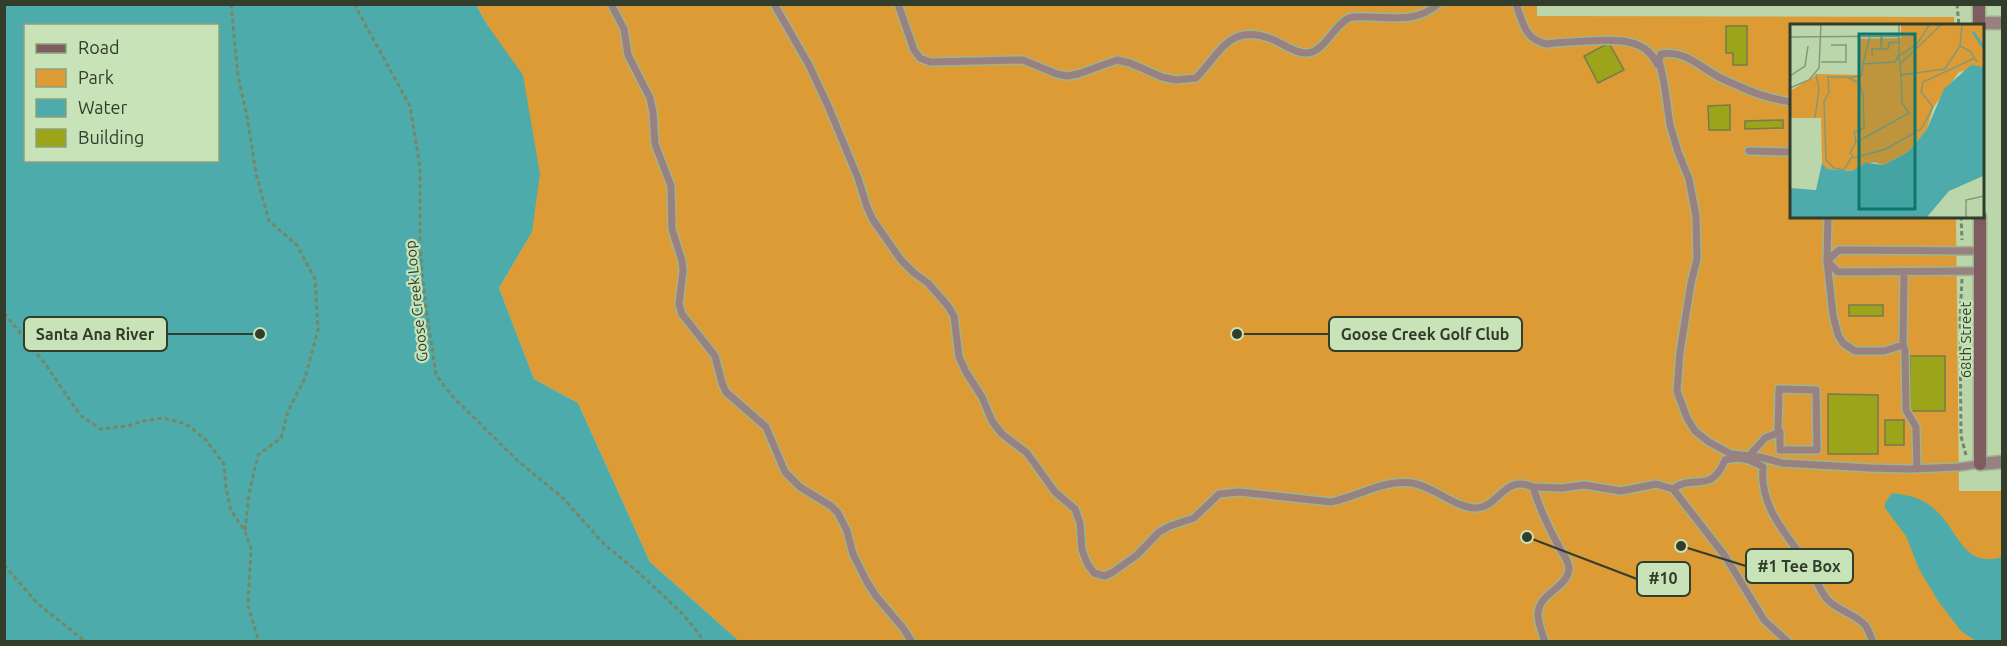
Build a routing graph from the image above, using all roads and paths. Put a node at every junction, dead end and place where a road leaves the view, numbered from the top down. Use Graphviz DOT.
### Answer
graph roads {
  1 [pos="231,4"];
  2 [pos="354,4"];
  3 [pos="611,4"];
  4 [pos="774,4"];
  5 [pos="898,4"];
  6 [pos="1438,4"];
  7 [pos="1516,4"];
  8 [pos="1957,4"];
  9 [pos="1979,4"];
  10 [pos="2002,23"];
  11 [pos="1959,24"];
  12 [pos="1979,24"];
  13 [pos="1790,102"];
  14 [pos="1749,152"];
  15 [pos="1790,152"];
  16 [pos="1828,218"];
  17 [pos="1961,218"];
  18 [pos="1980,218"];
  19 [pos="1962,251"];
  20 [pos="1980,251"];
  21 [pos="1827,261"];
  22 [pos="1980,271"];
  23 [pos="1904,272"];
  24 [pos="1962,272"];
  25 [pos="4,313"];
  26 [pos="1903,345"];
  27 [pos="1778,432"];
  28 [pos="1735,458"];
  29 [pos="1748,458"];
  30 [pos="1771,460"];
  31 [pos="2002,462"];
  32 [pos="1974,465"];
  33 [pos="1763,467"];
  34 [pos="1917,469"];
  35 [pos="1533,487"];
  36 [pos="1673,489"];
  37 [pos="245,531"];
  38 [pos="4,565"];
  39 [pos="86,642"];
  40 [pos="259,642"];
  41 [pos="705,642"];
  42 [pos="912,642"];
  43 [pos="1545,642"];
  44 [pos="1788,642"];
  45 [pos="1874,642"];
  1 -- 37 [label="path"];
  2 -- 41 [label="path, Goose Creek Loop"];
  3 -- 42 [label="lane"];
  4 -- 35 [label="lane"];
  5 -- 6 [label="lane"];
  7 -- 28 [label="lane"];
  8 -- 11 [label="path"];
  9 -- 12 [label="street"];
  10 -- 12 [label="street"];
  13 -- 29 [label="lane"];
  14 -- 15 [label="lane"];
  16 -- 21 [label="lane"];
  17 -- 19 [label="path"];
  18 -- 20 [label="street, 68th Street"];
  19 -- 20 [label="lane"];
  19 -- 21 [label="lane"];
  20 -- 22 [label="street, 68th Street"];
  21 -- 23 [label="lane"];
  21 -- 26 [label="lane"];
  22 -- 24 [label="lane"];
  22 -- 32 [label="street, 68th Street"];
  23 -- 24 [label="lane"];
  23 -- 26 [label="lane"];
  24 -- 32 [label="path"];
  25 -- 37 [label="path"];
  26 -- 34 [label="lane"];
  27 -- 27 [label="lane"];
  27 -- 29 [label="lane"];
  28 -- 29 [label="lane"];
  28 -- 36 [label="lane"];
  29 -- 30 [label="lane"];
  29 -- 33 [label="lane"];
  30 -- 33 [label="lane"];
  30 -- 34 [label="lane"];
  31 -- 32 [label="street"];
  32 -- 34 [label="lane"];
  33 -- 45 [label="lane"];
  35 -- 36 [label="lane"];
  35 -- 43 [label="lane"];
  36 -- 44 [label="lane"];
  37 -- 40 [label="path"];
  38 -- 39 [label="path"];
}
